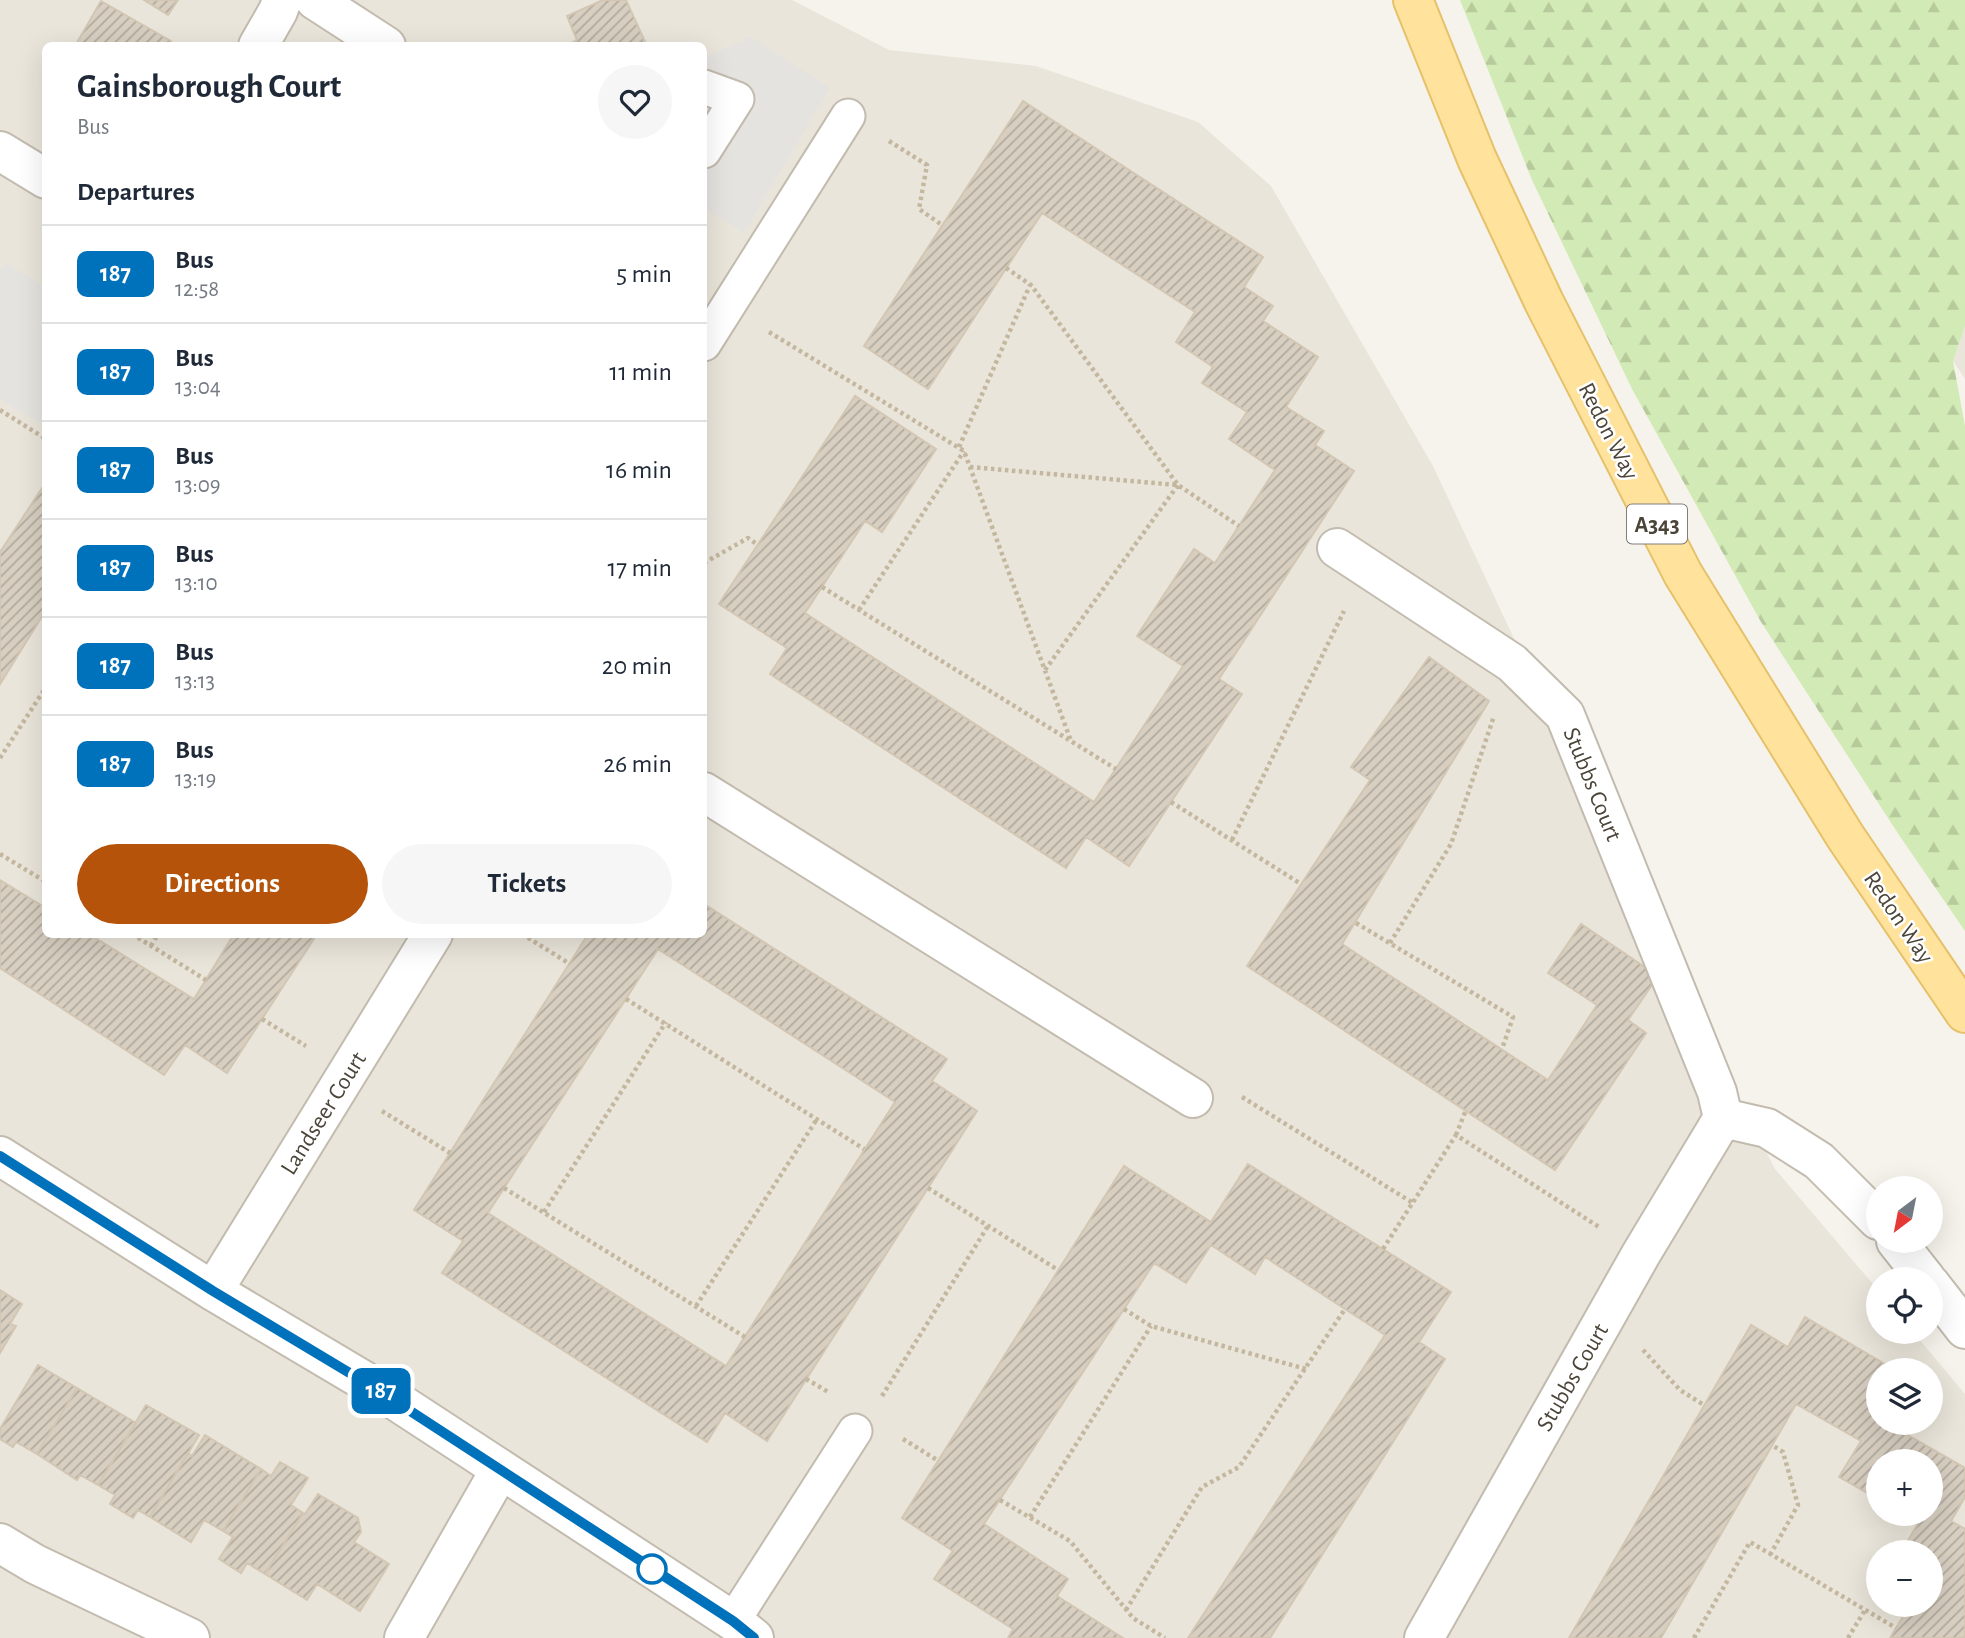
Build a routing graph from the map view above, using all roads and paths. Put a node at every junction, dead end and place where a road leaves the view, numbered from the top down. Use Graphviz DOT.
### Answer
graph roads {
  1 [pos="282,0"];
  2 [pos="315,0"];
  3 [pos="1413,0"];
  4 [pos="260,42"];
  5 [pos="380,42"];
  6 [pos="707,88"];
  7 [pos="848,116"];
  8 [pos="707,146"];
  9 [pos="0,151"];
  10 [pos="42,177"];
  11 [pos="942,225"];
  12 [pos="1006,268"];
  13 [pos="1031,285"];
  14 [pos="727,306"];
  15 [pos="707,339"];
  16 [pos="0,410"];
  17 [pos="42,436"];
  18 [pos="959,448"];
  19 [pos="964,451"];
  20 [pos="970,467"];
  21 [pos="1178,485"];
  22 [pos="1239,526"];
  23 [pos="758,545"];
  24 [pos="1337,548"];
  25 [pos="707,561"];
  26 [pos="822,587"];
  27 [pos="1346,607"];
  28 [pos="859,610"];
  29 [pos="1512,663"];
  30 [pos="1045,670"];
  31 [pos="42,693"];
  32 [pos="1071,741"];
  33 [pos="0,758"];
  34 [pos="1115,769"];
  35 [pos="707,794"];
  36 [pos="1171,802"];
  37 [pos="1232,840"];
  38 [pos="0,854"];
  39 [pos="42,879"];
  40 [pos="1301,884"];
  41 [pos="1356,923"];
  42 [pos="138,938"];
  43 [pos="156,938"];
  44 [pos="431,938"];
  45 [pos="528,938"];
  46 [pos="1390,943"];
  47 [pos="151,946"];
  48 [pos="570,964"];
  49 [pos="206,980"];
  50 [pos="626,999"];
  51 [pos="1965,1013"];
  52 [pos="666,1022"];
  53 [pos="1502,1049"];
  54 [pos="341,1084"];
  55 [pos="1193,1098"];
  56 [pos="1466,1110"];
  57 [pos="1723,1118"];
  58 [pos="817,1119"];
  59 [pos="1456,1135"];
  60 [pos="864,1150"];
  61 [pos="450,1153"];
  62 [pos="0,1156"];
  63 [pos="504,1188"];
  64 [pos="928,1188"];
  65 [pos="1413,1203"];
  66 [pos="1866,1208"];
  67 [pos="544,1212"];
  68 [pos="988,1226"];
  69 [pos="1383,1249"];
  70 [pos="1905,1253"];
  71 [pos="1641,1254"];
  72 [pos="1917,1267"];
  73 [pos="1058,1270"];
  74 [pos="213,1291"];
  75 [pos="1943,1301"];
  76 [pos="696,1306"];
  77 [pos="1124,1309"];
  78 [pos="1345,1309"];
  79 [pos="1608,1312"];
  80 [pos="1151,1325"];
  81 [pos="1965,1329"];
  82 [pos="745,1336"];
  83 [pos="1306,1369"];
  84 [pos="1704,1405"];
  85 [pos="865,1418"];
  86 [pos="1772,1445"];
  87 [pos="500,1470"];
  88 [pos="1000,1500"];
  89 [pos="1030,1517"];
  90 [pos="0,1543"];
  91 [pos="1770,1555"];
  92 [pos="1126,1610"];
  93 [pos="1865,1610"];
  94 [pos="1896,1628"];
  95 [pos="743,1630"];
  96 [pos="190,1638"];
  97 [pos="404,1638"];
  98 [pos="1165,1638"];
  99 [pos="1423,1638"];
  100 [pos="1694,1638"];
  101 [pos="1848,1638"];
  1 -- 4 [label="street"];
  2 -- 5 [label="street"];
  3 -- 51 [label="main road, Redon Way / A343"];
  6 -- 8 [label="lane"];
  7 -- 11 [label="path"];
  7 -- 14 [label="lane"];
  9 -- 10 [label="street"];
  12 -- 13 [label="path"];
  13 -- 18 [label="path"];
  13 -- 21 [label="path"];
  14 -- 15 [label="lane"];
  14 -- 18 [label="path"];
  16 -- 17 [label="path"];
  18 -- 19 [label="path"];
  19 -- 20 [label="path"];
  19 -- 28 [label="path"];
  20 -- 21 [label="path"];
  20 -- 30 [label="path"];
  21 -- 22 [label="path"];
  21 -- 30 [label="path"];
  23 -- 25 [label="path"];
  24 -- 29 [label="street, Stubbs Court"];
  26 -- 28 [label="path"];
  27 -- 37 [label="path"];
  28 -- 32 [label="path"];
  29 -- 46 [label="path"];
  29 -- 57 [label="street, Stubbs Court"];
  30 -- 32 [label="path"];
  31 -- 33 [label="path"];
  32 -- 34 [label="path"];
  35 -- 55 [label="street"];
  36 -- 37 [label="path"];
  37 -- 40 [label="path"];
  38 -- 39 [label="path"];
  41 -- 46 [label="path"];
  42 -- 47 [label="path"];
  43 -- 47 [label="path"];
  44 -- 54 [label="street, Landseer Court"];
  45 -- 48 [label="path"];
  46 -- 53 [label="path"];
  47 -- 49 [label="path"];
  50 -- 52 [label="path"];
  52 -- 58 [label="path"];
  52 -- 67 [label="path"];
  54 -- 61 [label="path"];
  54 -- 74 [label="street, Landseer Court"];
  55 -- 65 [label="path"];
  56 -- 59 [label="path"];
  57 -- 66 [label="street"];
  57 -- 71 [label="street, Stubbs Court"];
  58 -- 60 [label="path"];
  58 -- 76 [label="path"];
  59 -- 65 [label="path"];
  59 -- 71 [label="path"];
  62 -- 74 [label="street"];
  63 -- 67 [label="path"];
  64 -- 68 [label="path"];
  65 -- 69 [label="path"];
  67 -- 76 [label="path"];
  68 -- 73 [label="path"];
  68 -- 85 [label="path"];
  70 -- 72 [label="street"];
  71 -- 79 [label="street, Stubbs Court"];
  74 -- 87 [label="street"];
  75 -- 81 [label="street"];
  76 -- 82 [label="path"];
  77 -- 80 [label="path"];
  78 -- 83 [label="path"];
  79 -- 84 [label="path"];
  79 -- 99 [label="street, Stubbs Court"];
  80 -- 83 [label="path"];
  80 -- 89 [label="path"];
  83 -- 92 [label="path"];
  85 -- 95 [label="lane"];
  86 -- 91 [label="path"];
  87 -- 95 [label="street"];
  87 -- 97 [label="street"];
  88 -- 89 [label="path"];
  89 -- 92 [label="path"];
  90 -- 96 [label="street"];
  91 -- 93 [label="path"];
  91 -- 100 [label="path"];
  92 -- 98 [label="path"];
  93 -- 94 [label="path"];
  93 -- 101 [label="path"];
}
